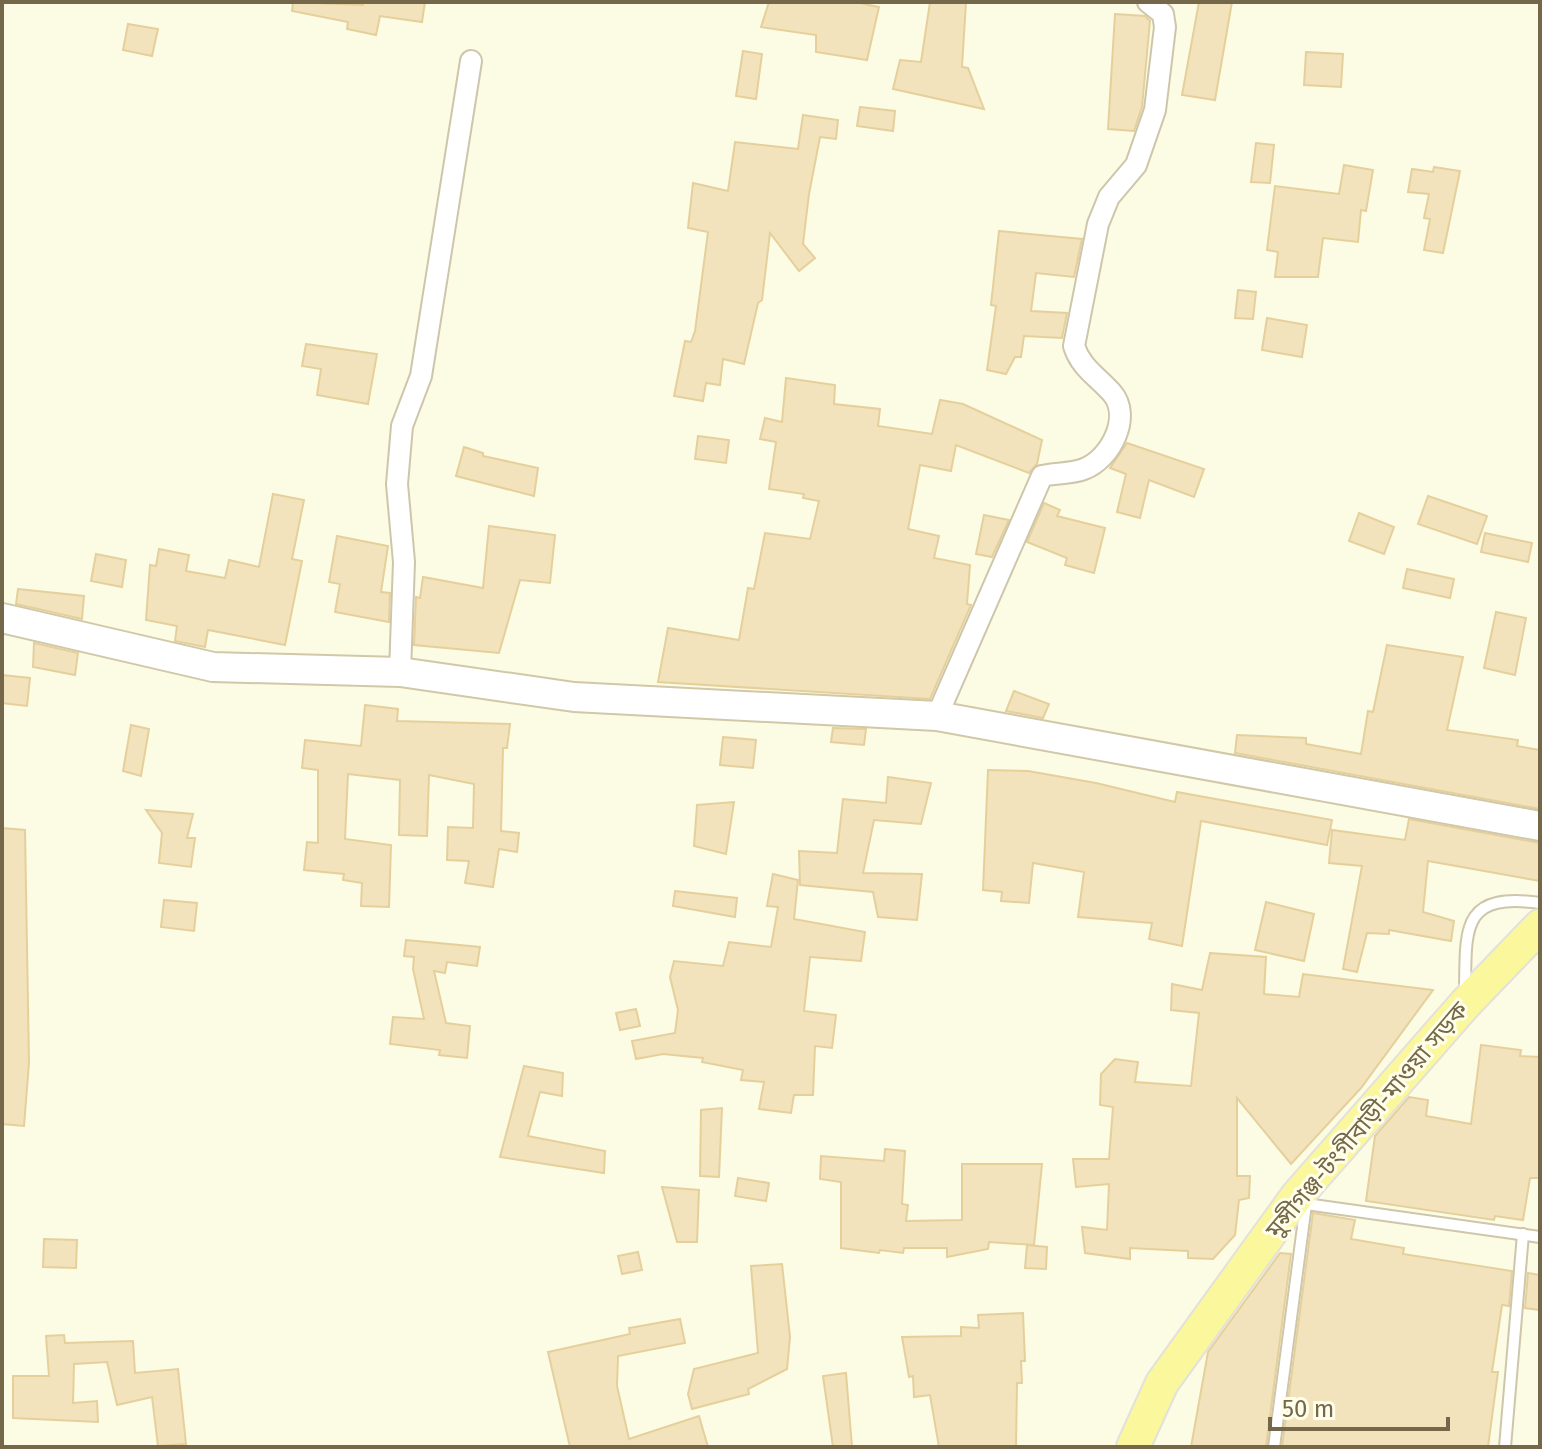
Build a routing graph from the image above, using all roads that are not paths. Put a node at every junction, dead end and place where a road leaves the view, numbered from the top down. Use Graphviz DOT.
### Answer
graph roads {
  1 [pos="1148,2"];
  2 [pos="471,61"];
  3 [pos="2,618"];
  4 [pos="400,672"];
  5 [pos="937,716"];
  6 [pos="1540,826"];
  7 [pos="1540,903"];
  8 [pos="1540,926"];
  9 [pos="1465,1004"];
  10 [pos="1302,1200"];
  11 [pos="1523,1234"];
  12 [pos="1540,1237"];
  13 [pos="1133,1447"];
  14 [pos="1274,1447"];
  15 [pos="1505,1447"];
  1 -- 5 [label="street"];
  2 -- 4 [label="street"];
  3 -- 4 [label="street"];
  4 -- 5 [label="street"];
  5 -- 6 [label="street"];
  7 -- 9 [label="lane"];
  8 -- 9 [label="main road, মুন্সীগঞ্জ-টংগীবাড়ী-মাওয়া সড়ক"];
  9 -- 10 [label="main road, মুন্সীগঞ্জ-টংগীবাড়ী-মাওয়া সড়ক"];
  10 -- 11 [label="lane"];
  10 -- 13 [label="main road, মুন্সীগঞ্জ-টংগীবাড়ী-মাওয়া সড়ক"];
  10 -- 14 [label="lane"];
  11 -- 12 [label="lane"];
  11 -- 15 [label="lane"];
}
